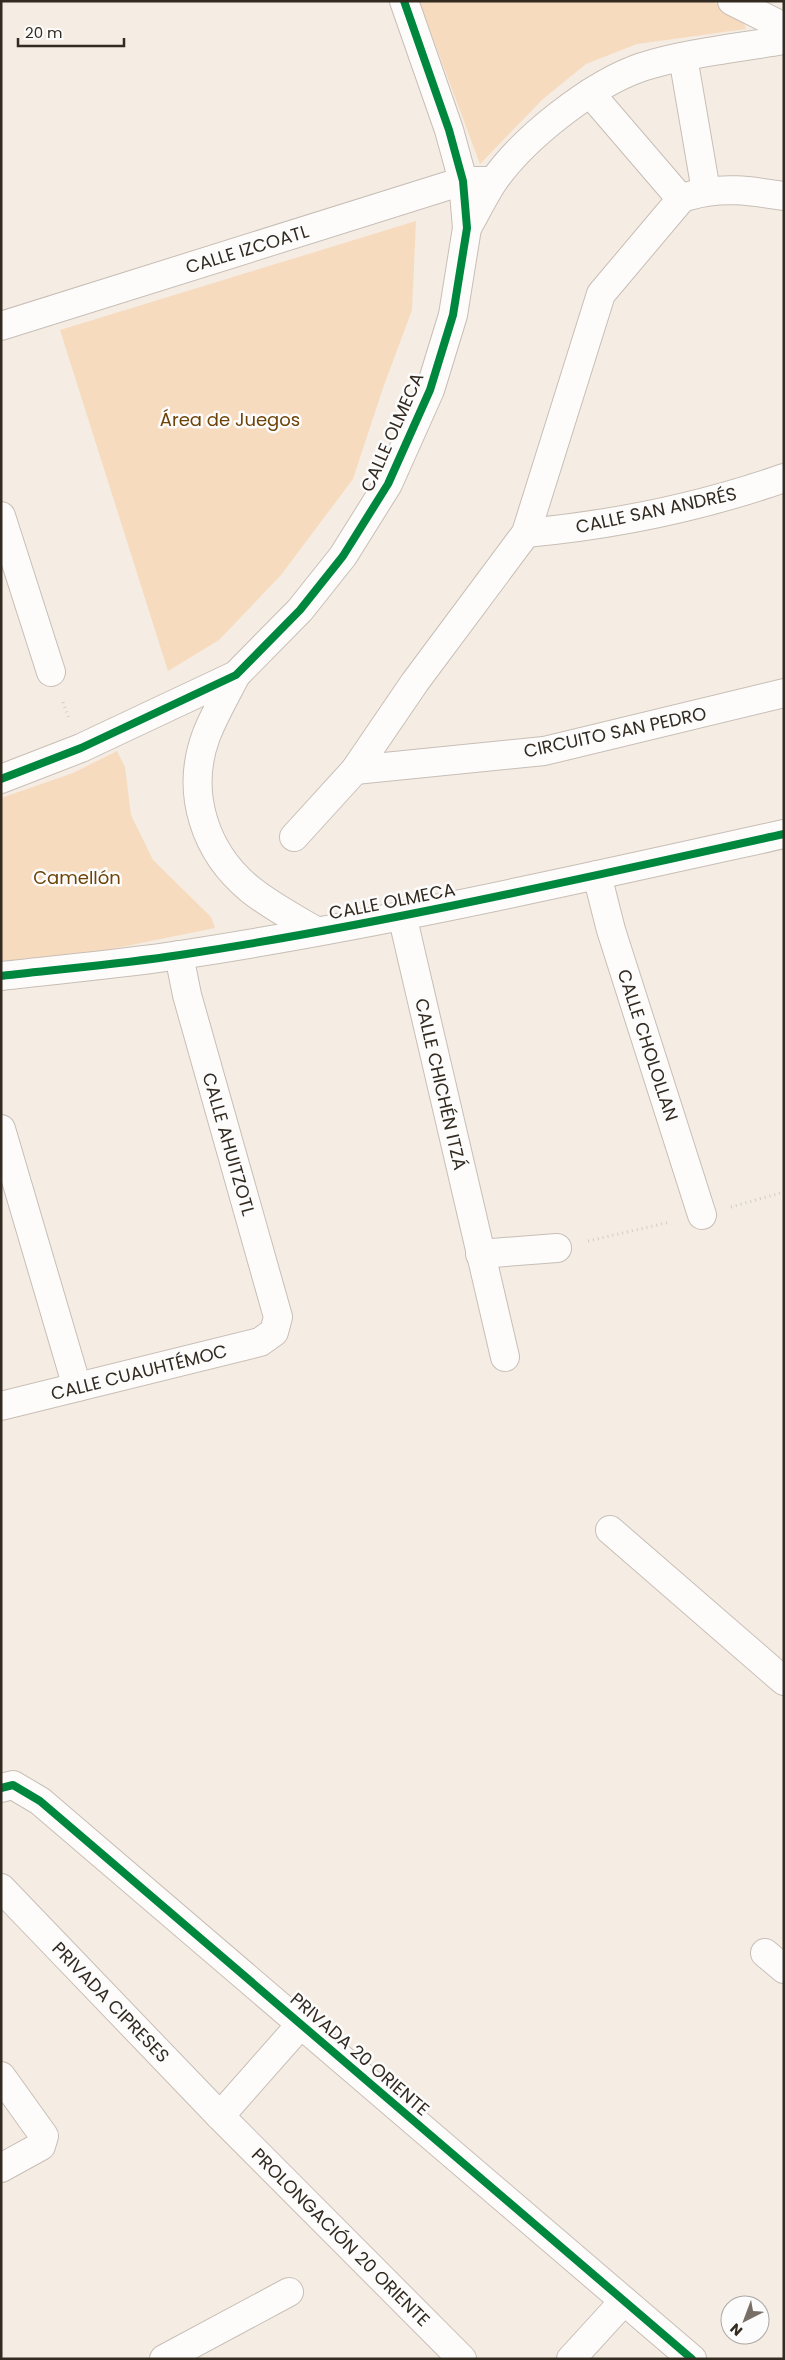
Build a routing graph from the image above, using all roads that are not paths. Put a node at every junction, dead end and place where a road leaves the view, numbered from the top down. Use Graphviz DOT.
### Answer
graph roads {
  1 [pos="404,1"];
  2 [pos="732,1"];
  3 [pos="784,27"];
  4 [pos="784,40"];
  5 [pos="683,57"];
  6 [pos="590,92"];
  7 [pos="463,181"];
  8 [pos="494,181"];
  9 [pos="693,195"];
  10 [pos="784,196"];
  11 [pos="467,228"];
  12 [pos="1,326"];
  13 [pos="784,478"];
  14 [pos="1,516"];
  15 [pos="526,533"];
  16 [pos="51,672"];
  17 [pos="236,675"];
  18 [pos="784,693"];
  19 [pos="355,770"];
  20 [pos="1,779"];
  21 [pos="784,834"];
  22 [pos="294,837"];
  23 [pos="597,875"];
  24 [pos="402,915"];
  25 [pos="316,931"];
  26 [pos="179,955"];
  27 [pos="1,976"];
  28 [pos="1,1129"];
  29 [pos="702,1215"];
  30 [pos="557,1248"];
  31 [pos="480,1254"];
  32 [pos="274,1332"];
  33 [pos="505,1357"];
  34 [pos="77,1387"];
  35 [pos="1,1406"];
  36 [pos="610,1530"];
  37 [pos="784,1681"];
  38 [pos="1,1788"];
  39 [pos="1,1888"];
  40 [pos="302,2023"];
  41 [pos="1,2076"];
  42 [pos="220,2116"];
  43 [pos="1,2168"];
  44 [pos="288,2292"];
  45 [pos="624,2302"];
  46 [pos="164,2359"];
  47 [pos="462,2359"];
  48 [pos="571,2359"];
  49 [pos="692,2359"];
  1 -- 7 [label="street"];
  2 -- 3 [label="street"];
  4 -- 5 [label="street"];
  5 -- 6 [label="street"];
  5 -- 9 [label="street"];
  6 -- 8 [label="street"];
  6 -- 9 [label="street"];
  7 -- 8 [label="street, CALLE IZCOATL"];
  7 -- 11 [label="street"];
  7 -- 12 [label="street, CALLE IZCOATL"];
  8 -- 11 [label="street"];
  9 -- 10 [label="street"];
  9 -- 15 [label="street"];
  11 -- 17 [label="street, CALLE OLMECA"];
  13 -- 15 [label="street, CALLE SAN ANDRÉS"];
  14 -- 16 [label="street"];
  15 -- 19 [label="street"];
  17 -- 20 [label="street, CALLE OLMECA"];
  17 -- 25 [label="street"];
  18 -- 19 [label="street, CIRCUITO SAN PEDRO"];
  19 -- 22 [label="street"];
  21 -- 23 [label="street, CALLE OLMECA"];
  23 -- 24 [label="street, CALLE OLMECA"];
  23 -- 29 [label="street, CALLE CHOLOLLAN"];
  24 -- 25 [label="street, CALLE OLMECA"];
  24 -- 31 [label="street, CALLE CHICHÉN ITZÁ"];
  25 -- 26 [label="street, CALLE OLMECA"];
  26 -- 27 [label="street, CALLE OLMECA"];
  26 -- 32 [label="street, CALLE AHUITZOTL"];
  28 -- 34 [label="street"];
  30 -- 31 [label="street"];
  31 -- 33 [label="street, CALLE CHICHÉN ITZÁ"];
  32 -- 34 [label="street, CALLE CUAUHTÉMOC"];
  34 -- 35 [label="street, CALLE CUAUHTÉMOC"];
  36 -- 37 [label="street"];
  38 -- 40 [label="street, PRIVADA 20 ORIENTE"];
  39 -- 42 [label="street, PRIVADA CIPRESES"];
  40 -- 42 [label="street"];
  40 -- 45 [label="street, PRIVADA 20 ORIENTE"];
  41 -- 43 [label="street"];
  42 -- 47 [label="street, PROLONGACIÓN 20 ORIENTE"];
  44 -- 46 [label="street"];
  45 -- 48 [label="street"];
  45 -- 49 [label="street, PRIVADA 20 ORIENTE"];
}
